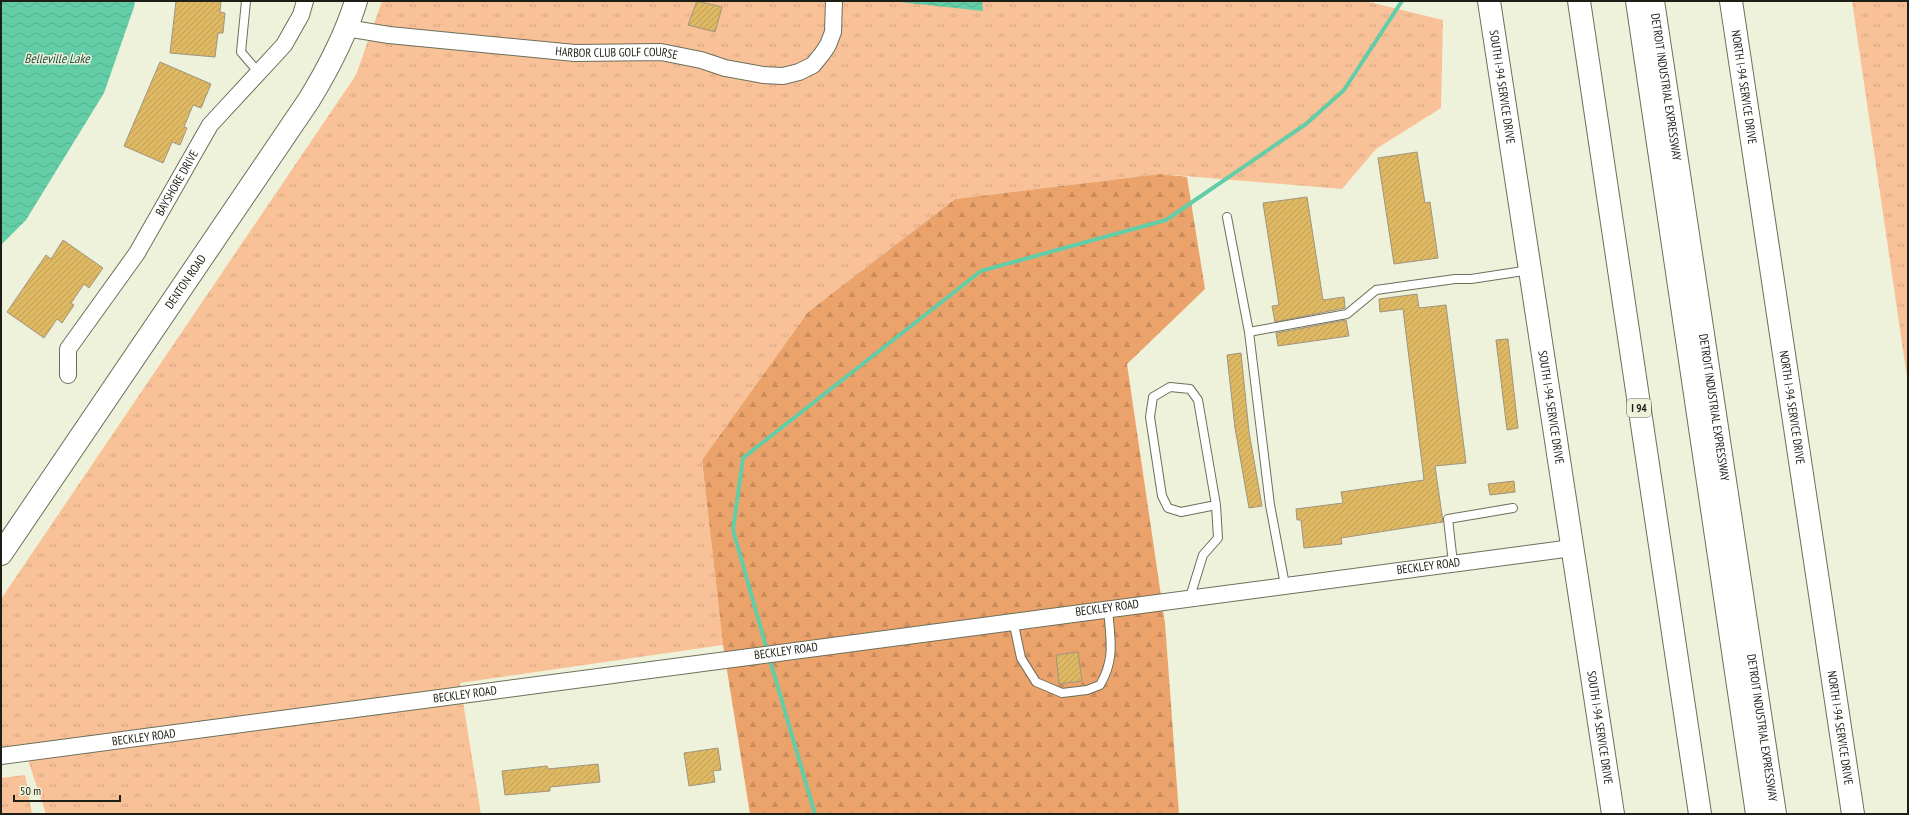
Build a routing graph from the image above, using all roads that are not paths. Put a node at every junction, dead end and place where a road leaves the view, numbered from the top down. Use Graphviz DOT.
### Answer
graph roads {
  1 [pos="246,1"];
  2 [pos="305,1"];
  3 [pos="356,1"];
  4 [pos="834,1"];
  5 [pos="1489,1"];
  6 [pos="1578,1"];
  7 [pos="1637,1"];
  8 [pos="1653,1"];
  9 [pos="1731,1"];
  10 [pos="346,28"];
  11 [pos="259,73"];
  12 [pos="1226,217"];
  13 [pos="1531,270"];
  14 [pos="1249,332"];
  15 [pos="68,375"];
  16 [pos="1216,505"];
  17 [pos="1513,508"];
  18 [pos="1572,548"];
  19 [pos="1,554"];
  20 [pos="1453,563"];
  21 [pos="1285,585"];
  22 [pos="1190,597"];
  23 [pos="1108,608"];
  24 [pos="1013,620"];
  25 [pos="1,756"];
  26 [pos="1613,814"];
  27 [pos="1700,814"];
  28 [pos="1757,814"];
  29 [pos="1775,814"];
  30 [pos="1853,814"];
  1 -- 11 [label="lane"];
  2 -- 11 [label="street, BAYSHORE DRIVE"];
  3 -- 10 [label="main road, DENTON ROAD"];
  4 -- 10 [label="street, HARBOR CLUB GOLF COURSE"];
  5 -- 13 [label="main road, SOUTH I-94 SERVICE DRIVE"];
  6 -- 27 [label="main road, I 94"];
  7 -- 28 [label="main road"];
  8 -- 29 [label="main road, DETROIT INDUSTRIAL EXPRESSWAY"];
  9 -- 30 [label="main road, NORTH I-94 SERVICE DRIVE"];
  10 -- 19 [label="main road, DENTON ROAD"];
  11 -- 15 [label="street, BAYSHORE DRIVE"];
  12 -- 14 [label="lane"];
  13 -- 14 [label="lane"];
  13 -- 18 [label="main road, SOUTH I-94 SERVICE DRIVE"];
  14 -- 21 [label="lane"];
  16 -- 16 [label="lane"];
  16 -- 22 [label="lane"];
  17 -- 20 [label="lane"];
  18 -- 20 [label="street, BECKLEY ROAD"];
  18 -- 26 [label="main road, SOUTH I-94 SERVICE DRIVE"];
  20 -- 21 [label="street, BECKLEY ROAD"];
  21 -- 22 [label="street, BECKLEY ROAD"];
  22 -- 23 [label="street, BECKLEY ROAD"];
  23 -- 24 [label="street, BECKLEY ROAD"];
  23 -- 24 [label="lane"];
  24 -- 25 [label="street, BECKLEY ROAD"];
}
